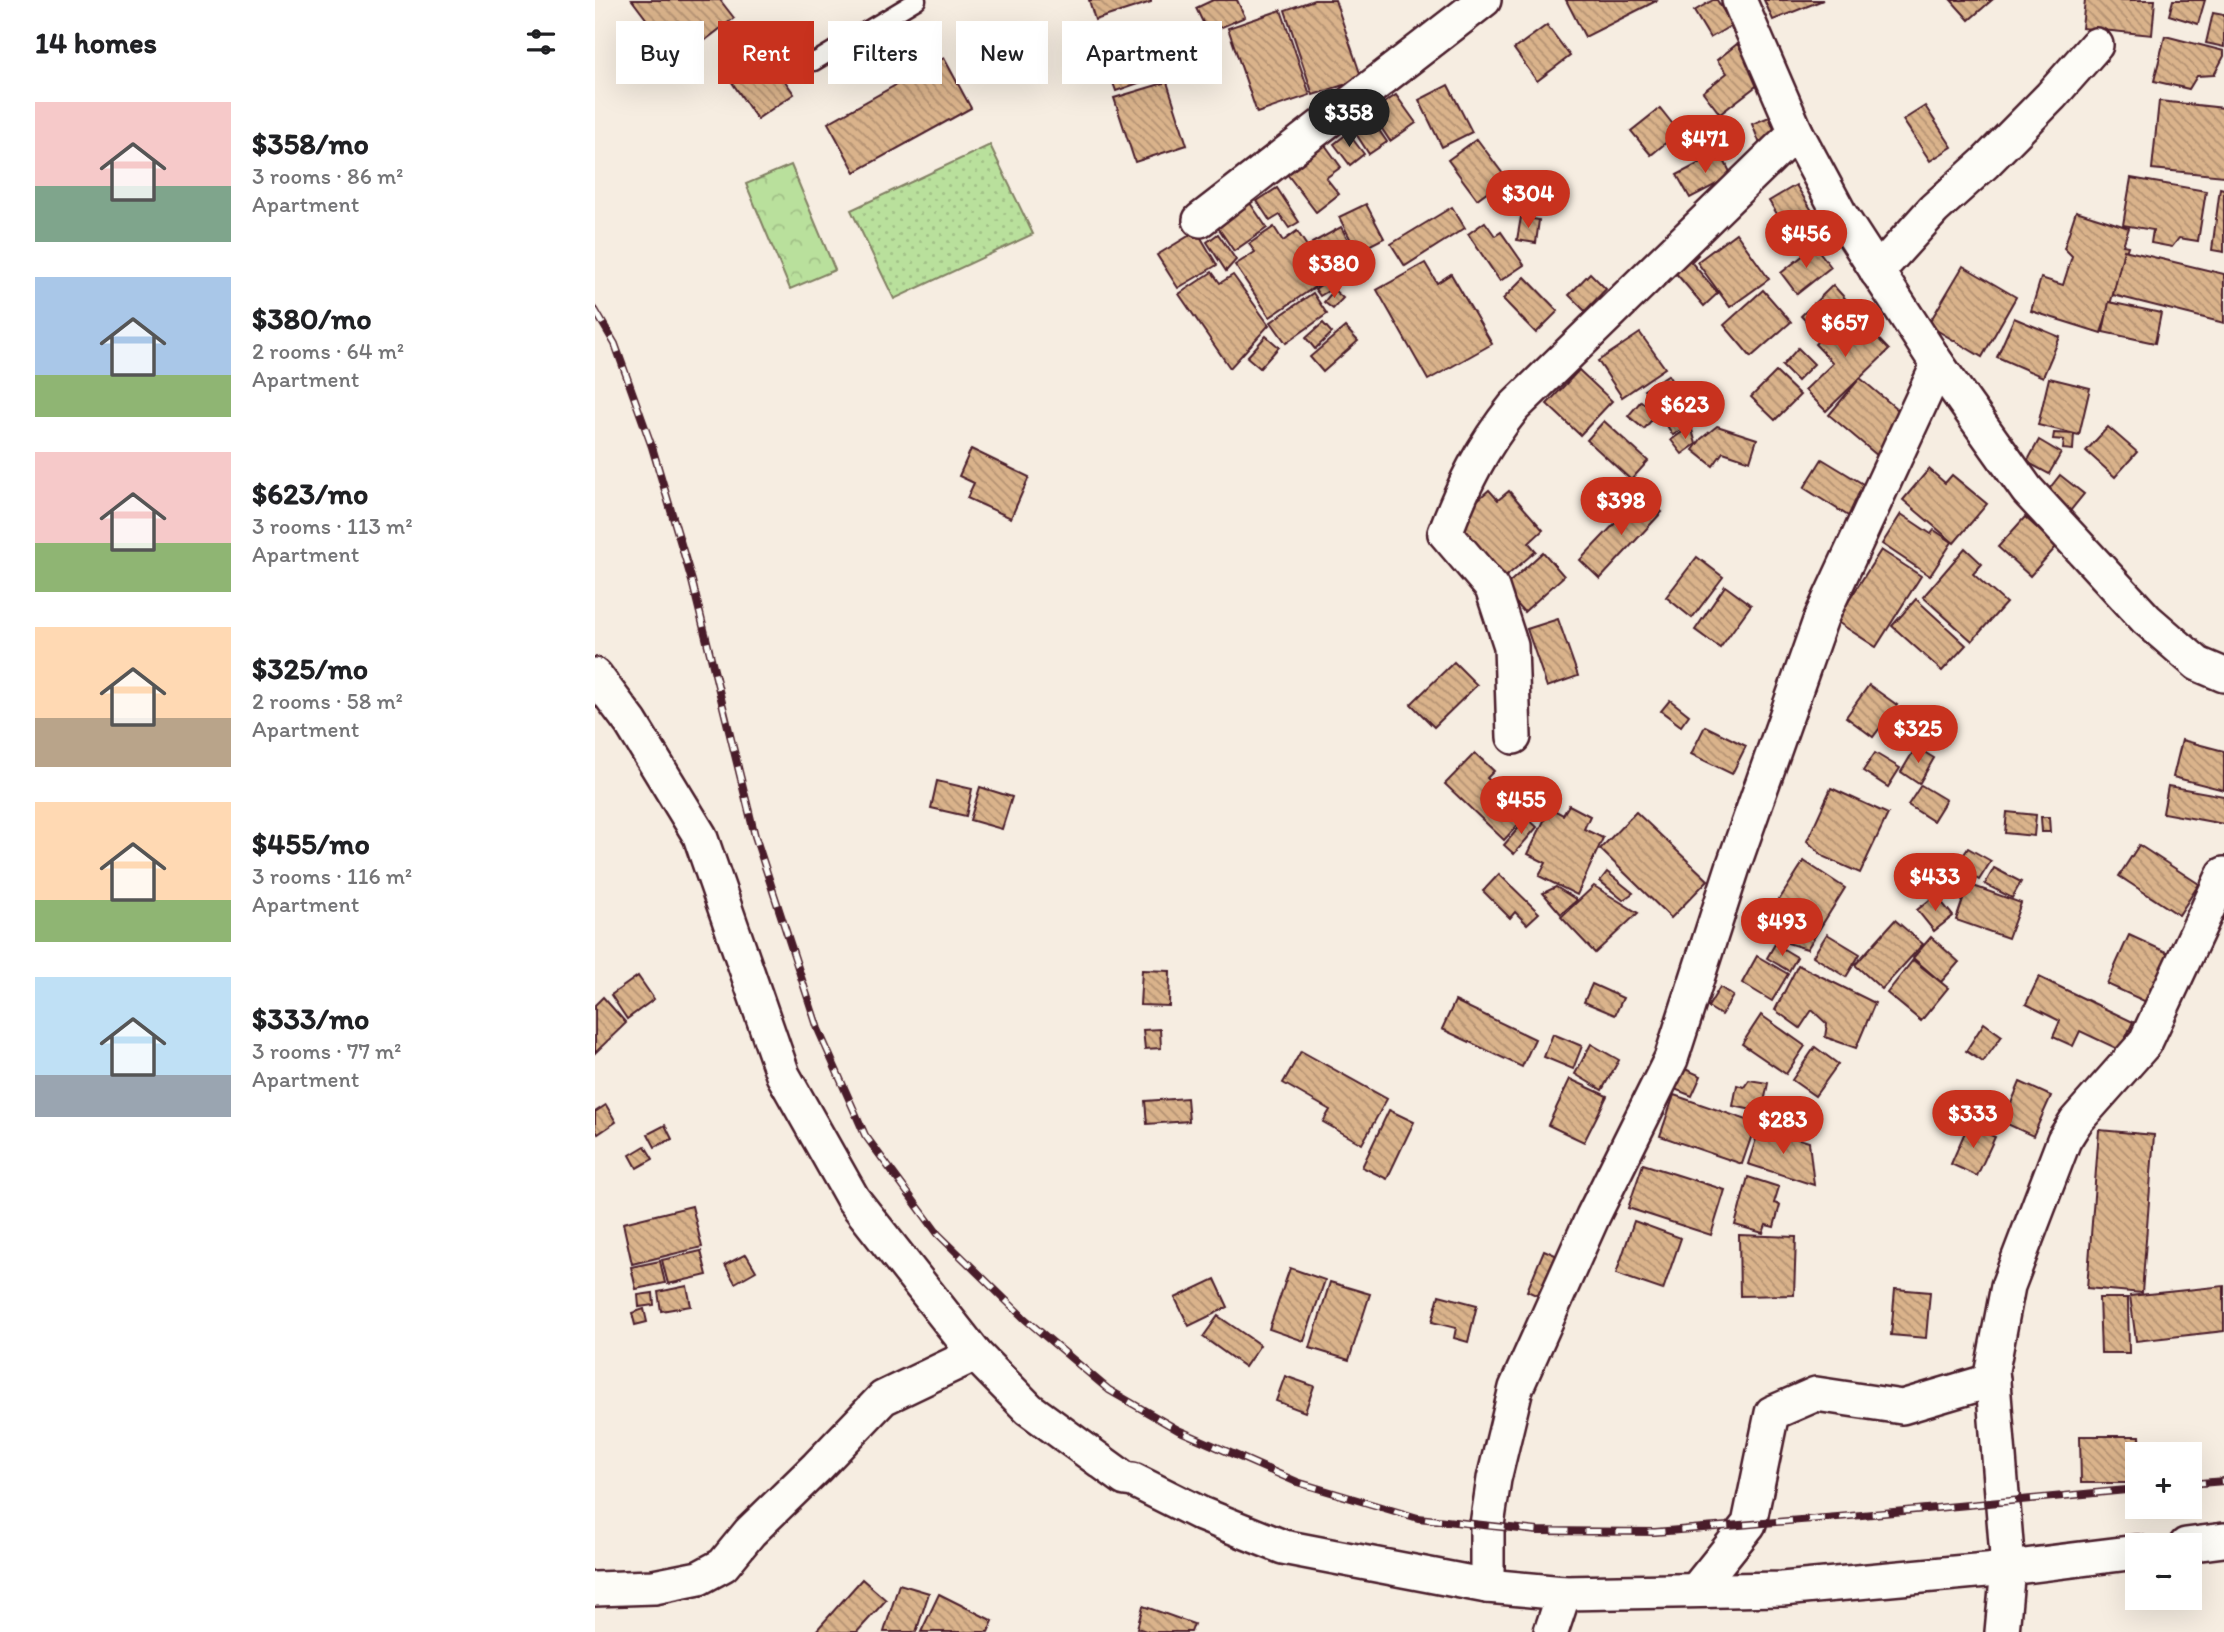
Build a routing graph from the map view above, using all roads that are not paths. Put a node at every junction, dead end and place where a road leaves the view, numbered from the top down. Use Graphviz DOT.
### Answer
graph roads {
  1 [pos="917,0"];
  2 [pos="1484,0"];
  3 [pos="1739,0"];
  4 [pos="2096,45"];
  5 [pos="814,62"];
  6 [pos="1796,132"];
  7 [pos="1200,220"];
  8 [pos="1877,272"];
  9 [pos="1938,365"];
  10 [pos="595,675"];
  11 [pos="2224,675"];
  12 [pos="1514,737"];
  13 [pos="2224,874"];
  14 [pos="975,1354"];
  15 [pos="1993,1380"];
  16 [pos="2224,1540"];
  17 [pos="2202,1543"];
  18 [pos="2125,1553"];
  19 [pos="2008,1568"];
  20 [pos="1487,1586"];
  21 [pos="595,1589"];
  22 [pos="1696,1590"];
  23 [pos="1564,1593"];
  24 [pos="1551,1632"];
  25 [pos="2003,1632"];
  1 -- 5 [label="lane"];
  2 -- 7 [label="street"];
  3 -- 6 [label="street"];
  4 -- 8 [label="street"];
  6 -- 8 [label="street"];
  6 -- 12 [label="street"];
  8 -- 9 [label="street"];
  9 -- 11 [label="street"];
  9 -- 20 [label="street"];
  10 -- 14 [label="street"];
  13 -- 15 [label="street"];
  14 -- 20 [label="street"];
  14 -- 21 [label="street"];
  15 -- 19 [label="street"];
  15 -- 22 [label="street"];
  16 -- 17 [label="street"];
  18 -- 19 [label="street"];
  19 -- 22 [label="street"];
  19 -- 25 [label="street"];
  20 -- 23 [label="street"];
  22 -- 23 [label="street"];
  23 -- 24 [label="street"];
}
